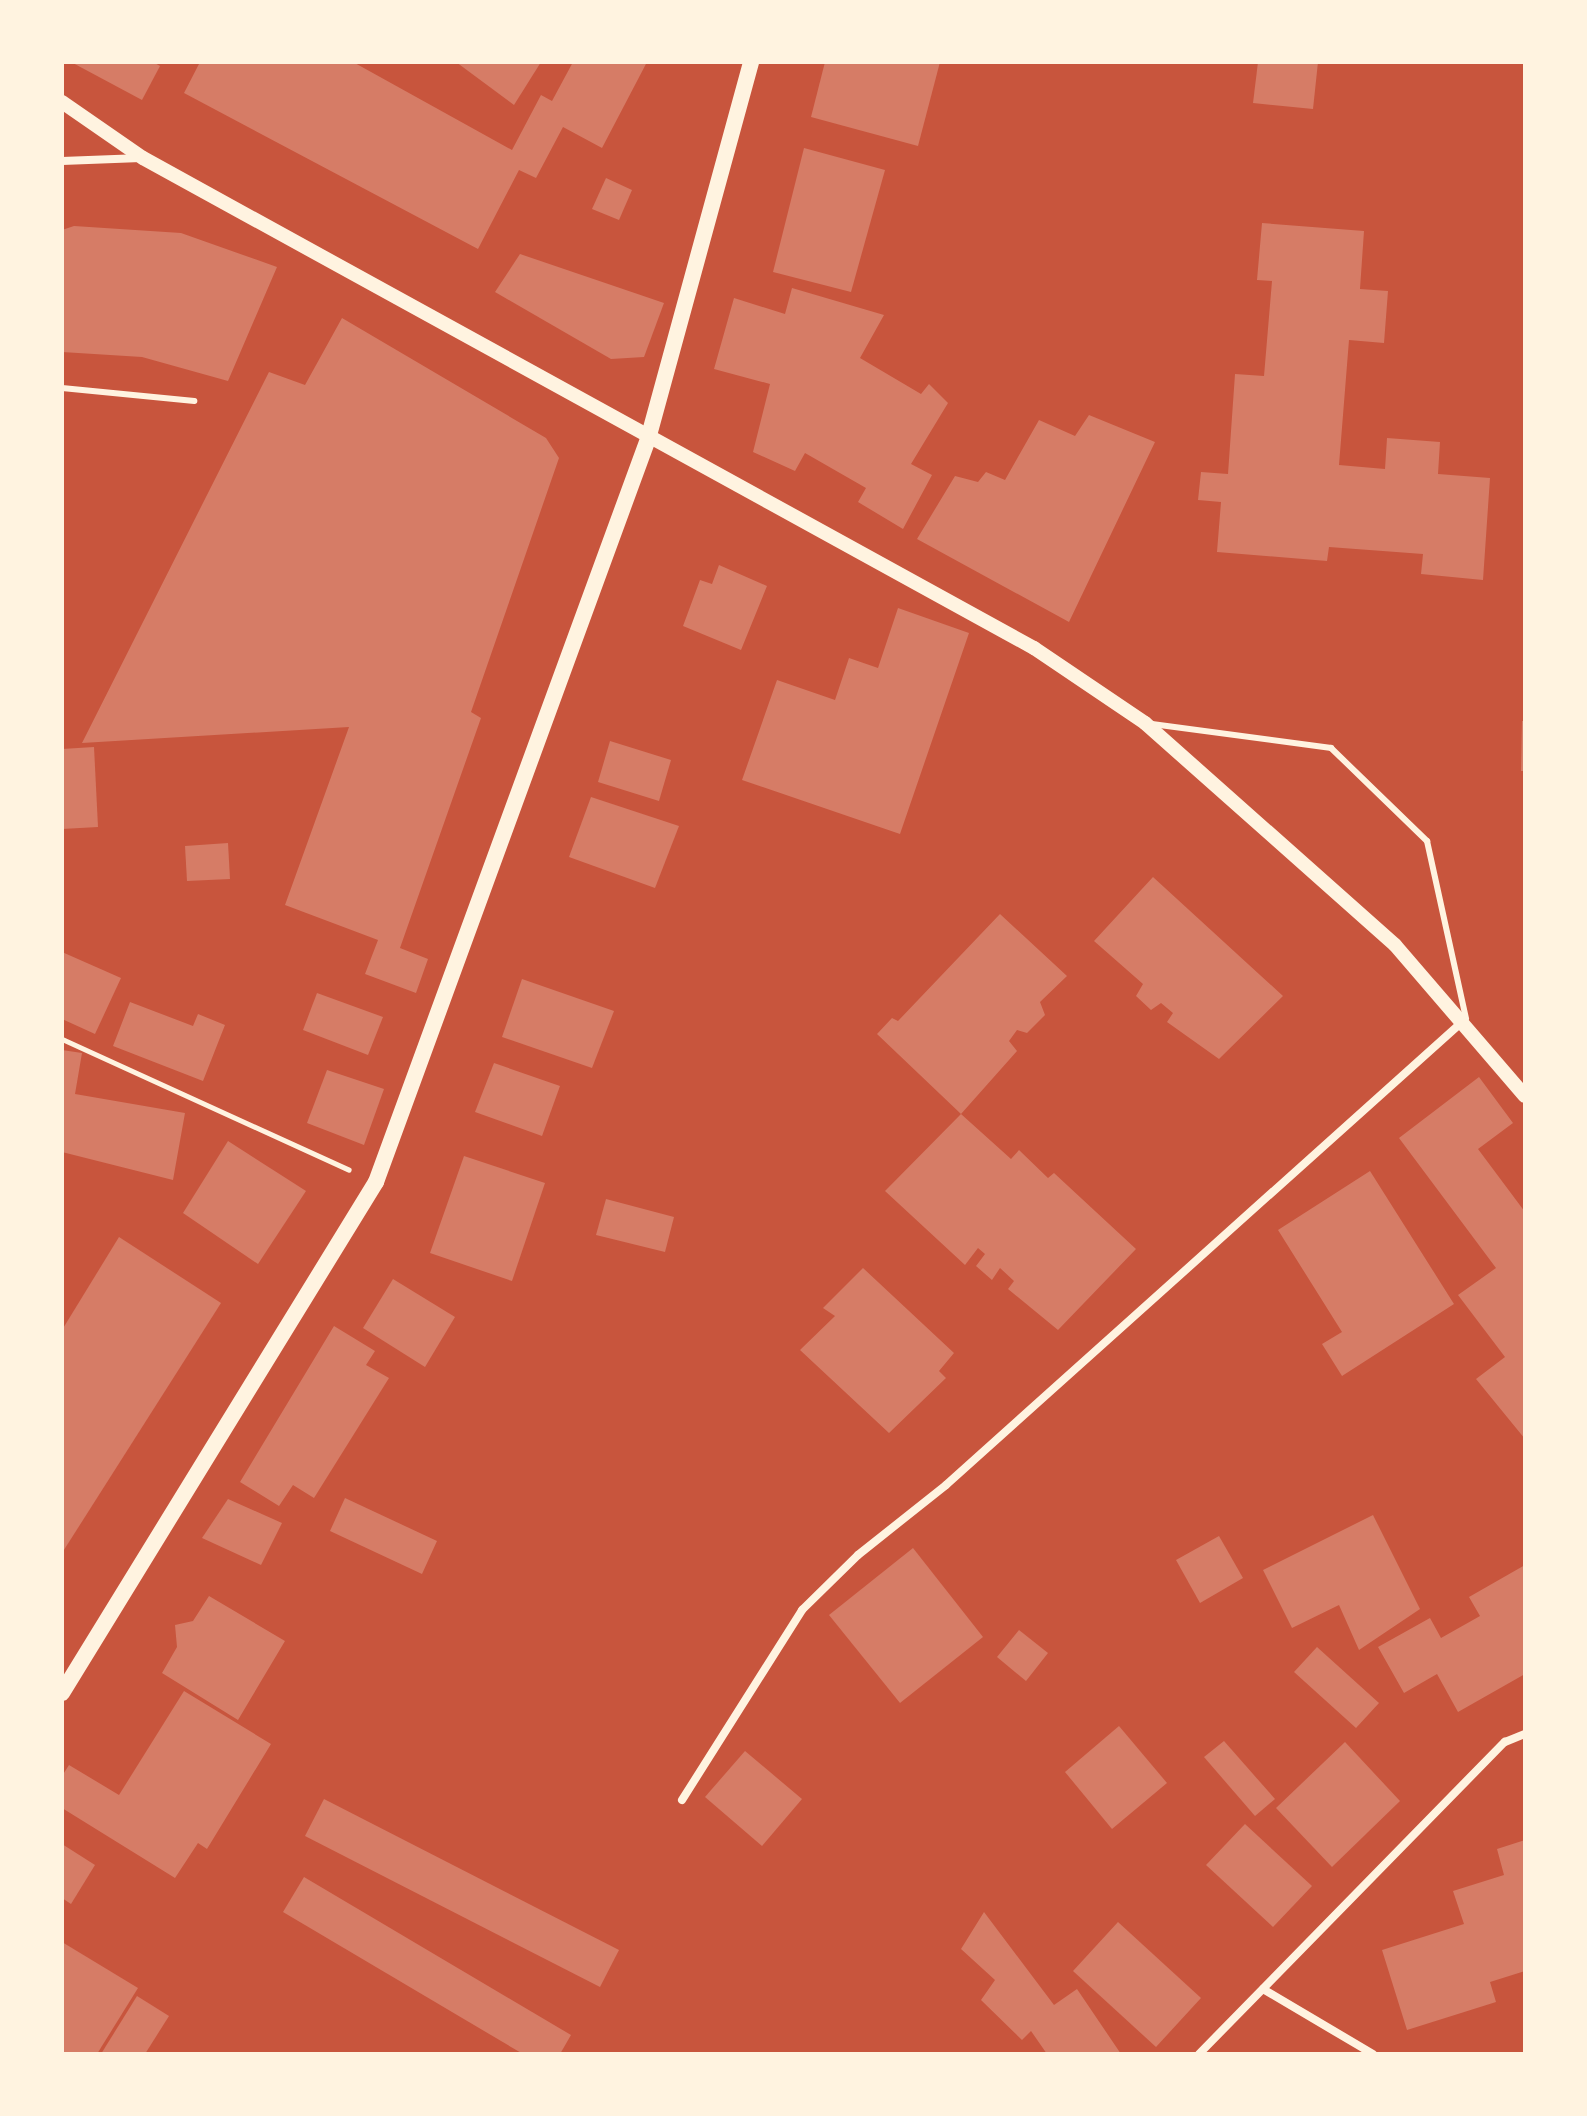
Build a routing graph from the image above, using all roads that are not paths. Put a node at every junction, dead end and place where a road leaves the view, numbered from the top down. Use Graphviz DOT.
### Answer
graph roads {
  1 [pos="751,62"];
  2 [pos="62,102"];
  3 [pos="143,158"];
  4 [pos="62,161"];
  5 [pos="62,388"];
  6 [pos="194,401"];
  7 [pos="648,439"];
  8 [pos="1145,723"];
  9 [pos="1466,1019"];
  10 [pos="1525,1096"];
  11 [pos="62,1693"];
  12 [pos="1525,1734"];
  13 [pos="682,1800"];
  14 [pos="1263,1989"];
  15 [pos="1199,2054"];
  16 [pos="1373,2054"];
  1 -- 7 [label="main road"];
  2 -- 3 [label="street"];
  3 -- 4 [label="street"];
  3 -- 7 [label="street"];
  5 -- 6 [label="lane"];
  7 -- 8 [label="street"];
  7 -- 11 [label="main road"];
  8 -- 9 [label="street"];
  8 -- 9 [label="lane"];
  9 -- 10 [label="street"];
  9 -- 13 [label="street"];
  12 -- 14 [label="street"];
  14 -- 15 [label="street"];
  14 -- 16 [label="street"];
}
